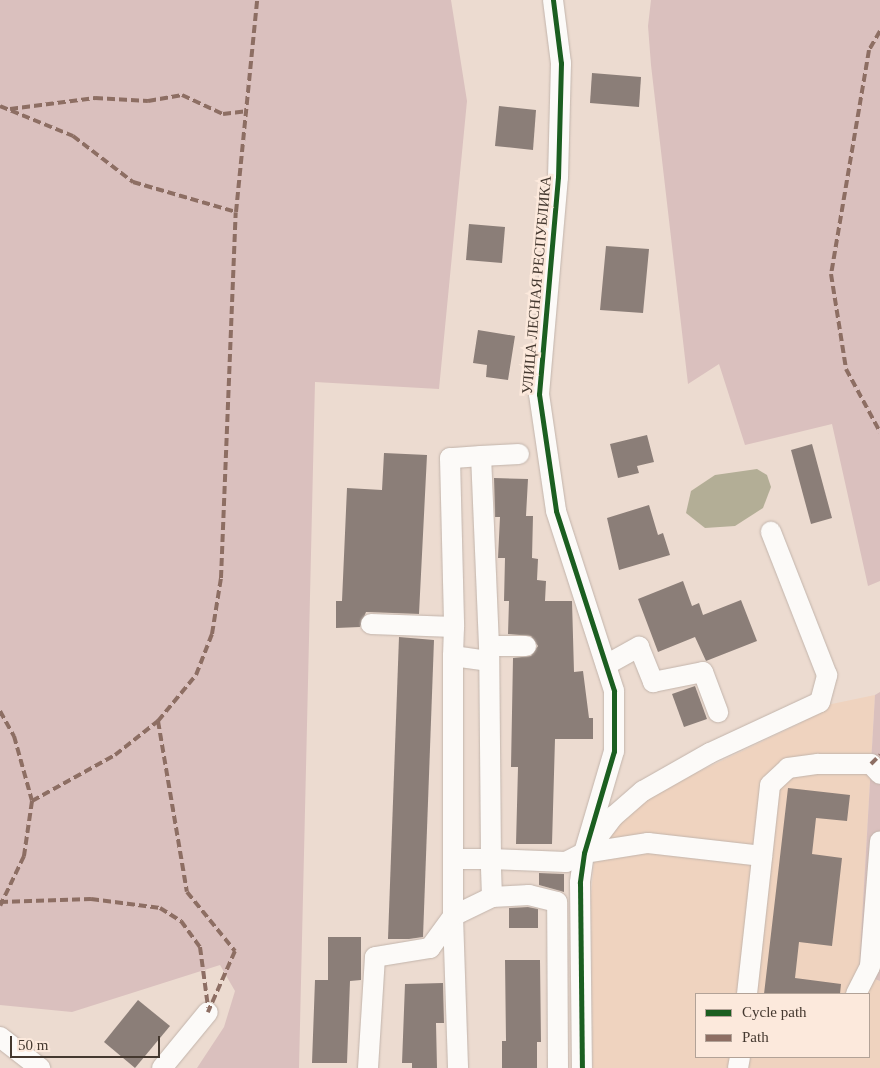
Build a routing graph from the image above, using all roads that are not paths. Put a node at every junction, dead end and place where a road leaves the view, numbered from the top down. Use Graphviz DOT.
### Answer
graph roads {
  1 [pos="553,0"];
  2 [pos="518,454"];
  3 [pos="481,456"];
  4 [pos="771,532"];
  5 [pos="371,624"];
  6 [pos="454,627"];
  7 [pos="526,646"];
  8 [pos="489,654"];
  9 [pos="453,656"];
  10 [pos="606,664"];
  11 [pos="718,712"];
  12 [pos="880,774"];
  13 [pos="880,841"];
  14 [pos="584,853"];
  15 [pos="762,856"];
  16 [pos="453,859"];
  17 [pos="492,860"];
  18 [pos="492,897"];
  19 [pos="453,916"];
  20 [pos="747,993"];
  21 [pos="856,993"];
  22 [pos="208,1012"];
  23 [pos="0,1036"];
  24 [pos="40,1068"];
  25 [pos="162,1068"];
  26 [pos="368,1068"];
  27 [pos="458,1068"];
  28 [pos="558,1068"];
  29 [pos="582,1068"];
  1 -- 10 [label="street, УЛИЦА ЛЕСНАЯ РЕСПУБЛИКА"];
  2 -- 3 [label="street"];
  3 -- 6 [label="street"];
  3 -- 8 [label="street"];
  4 -- 14 [label="street"];
  5 -- 6 [label="street"];
  6 -- 9 [label="street"];
  7 -- 8 [label="street"];
  8 -- 9 [label="street"];
  8 -- 17 [label="street"];
  9 -- 16 [label="street"];
  10 -- 11 [label="street"];
  10 -- 14 [label="street, УЛИЦА ЛЕСНАЯ РЕСПУБЛИКА"];
  12 -- 15 [label="street"];
  13 -- 21 [label="street"];
  14 -- 15 [label="street"];
  14 -- 17 [label="street"];
  14 -- 29 [label="street, УЛИЦА ЛЕСНАЯ РЕСПУБЛИКА"];
  15 -- 20 [label="street"];
  16 -- 17 [label="street"];
  16 -- 19 [label="street"];
  17 -- 18 [label="street"];
  18 -- 19 [label="street"];
  18 -- 28 [label="street"];
  19 -- 26 [label="street"];
  19 -- 27 [label="street"];
  22 -- 25 [label="street"];
  23 -- 24 [label="street"];
}
